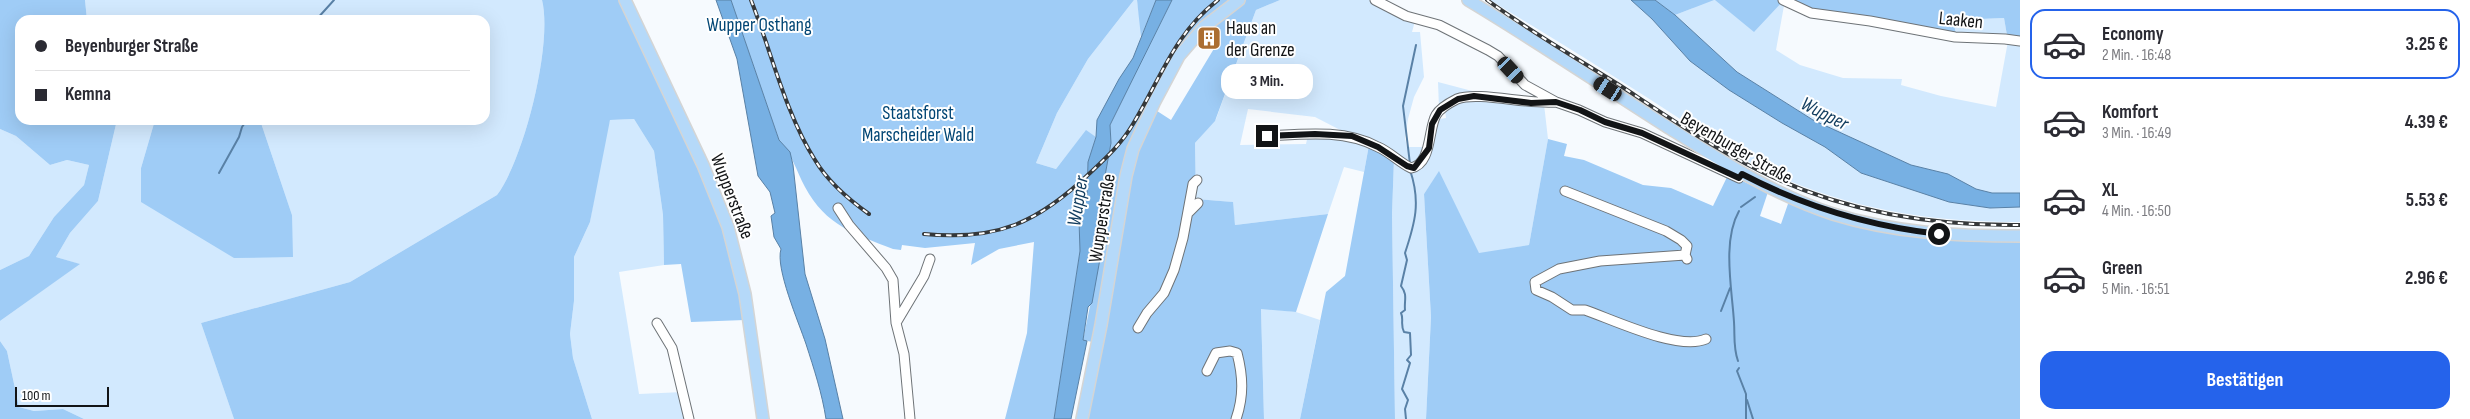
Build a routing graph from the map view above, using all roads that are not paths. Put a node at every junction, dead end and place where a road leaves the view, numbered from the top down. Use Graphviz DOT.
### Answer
graph roads {
  1 [pos="625,0"];
  2 [pos="1239,0"];
  3 [pos="1376,0"];
  4 [pos="1468,0"];
  5 [pos="1783,0"];
  6 [pos="2020,42"];
  7 [pos="1556,102"];
  8 [pos="1267,136"];
  9 [pos="1742,174"];
  10 [pos="1197,180"];
  11 [pos="1566,190"];
  12 [pos="1198,202"];
  13 [pos="838,208"];
  14 [pos="1188,214"];
  15 [pos="2020,236"];
  16 [pos="930,259"];
  17 [pos="657,323"];
  18 [pos="896,323"];
  19 [pos="1138,328"];
  20 [pos="1706,339"];
  21 [pos="1208,371"];
  22 [pos="689,419"];
  23 [pos="763,419"];
  24 [pos="910,419"];
  25 [pos="1082,419"];
  26 [pos="1236,419"];
  1 -- 23 [label="main road, Wupperstraße"];
  2 -- 25 [label="main road, Wupperstraße"];
  3 -- 7 [label="street"];
  4 -- 9 [label="main road, Beyenburger Straße"];
  5 -- 6 [label="street, Laaken"];
  7 -- 8 [label="street"];
  7 -- 9 [label="street"];
  9 -- 15 [label="main road, Beyenburger Straße"];
  10 -- 14 [label="street"];
  11 -- 20 [label="street"];
  12 -- 14 [label="street"];
  13 -- 18 [label="street"];
  14 -- 19 [label="street"];
  16 -- 18 [label="street"];
  17 -- 22 [label="street"];
  18 -- 24 [label="street"];
  21 -- 26 [label="street"];
}
